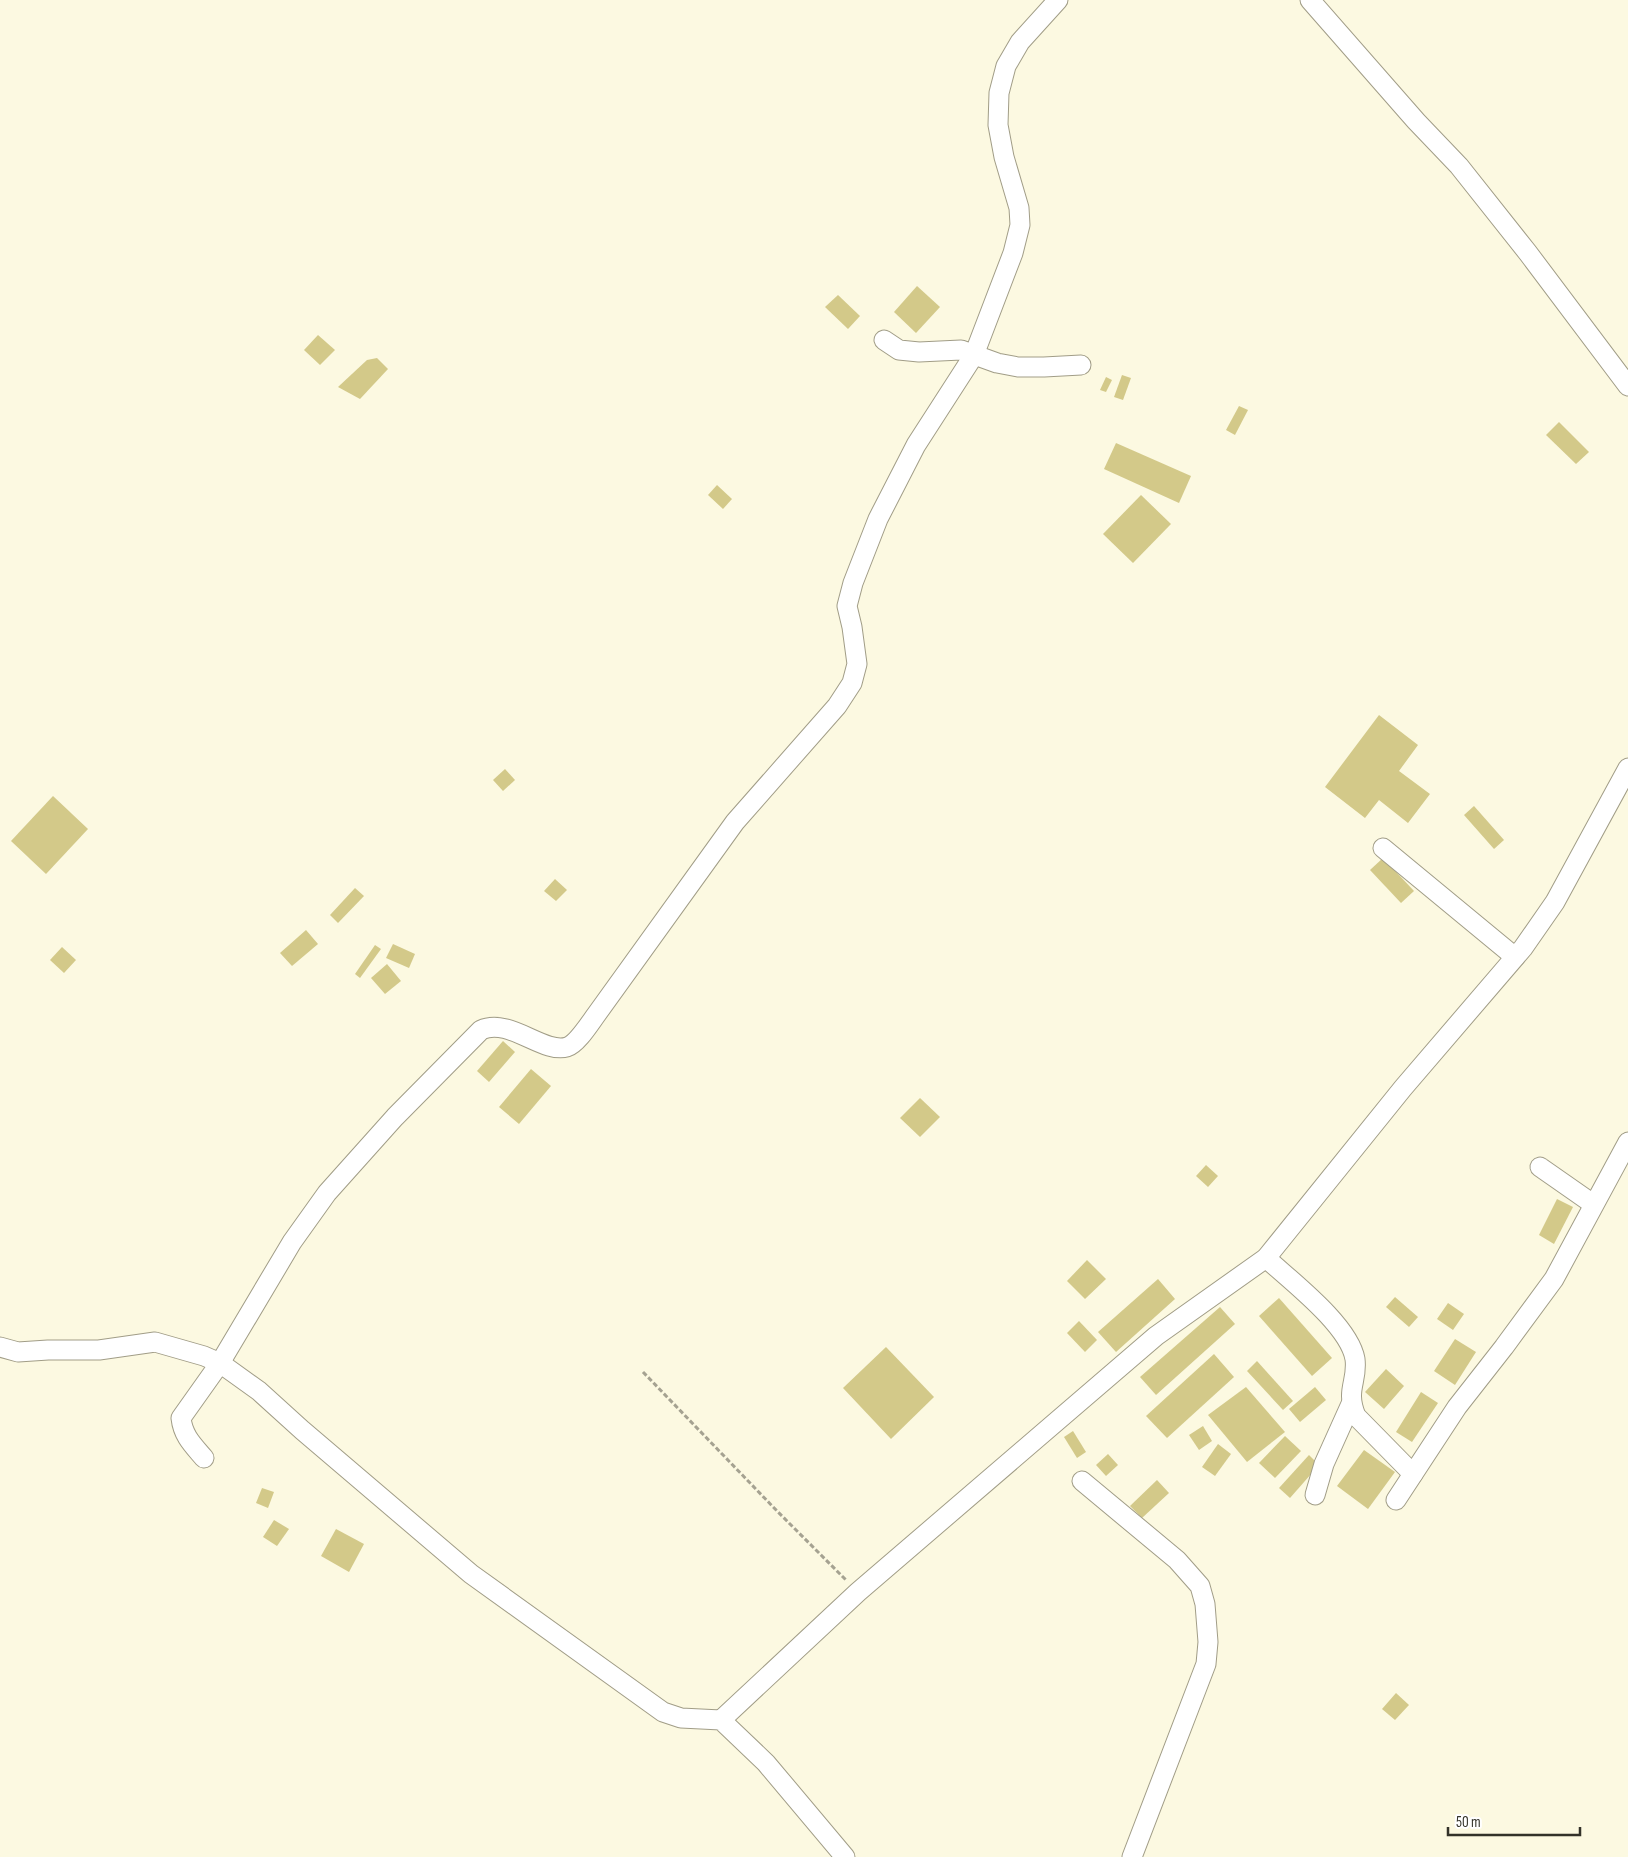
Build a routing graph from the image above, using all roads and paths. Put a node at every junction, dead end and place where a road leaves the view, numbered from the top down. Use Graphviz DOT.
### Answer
graph roads {
  1 [pos="1058,0"];
  2 [pos="1310,0"];
  3 [pos="884,340"];
  4 [pos="974,355"];
  5 [pos="1082,365"];
  6 [pos="1628,386"];
  7 [pos="1628,768"];
  8 [pos="1383,848"];
  9 [pos="1515,956"];
  10 [pos="1628,1142"];
  11 [pos="1540,1167"];
  12 [pos="1594,1204"];
  13 [pos="1266,1258"];
  14 [pos="0,1347"];
  15 [pos="220,1363"];
  16 [pos="643,1372"];
  17 [pos="1351,1404"];
  18 [pos="204,1458"];
  19 [pos="1413,1474"];
  20 [pos="1082,1481"];
  21 [pos="1315,1495"];
  22 [pos="1396,1500"];
  23 [pos="858,1592"];
  24 [pos="721,1720"];
  25 [pos="844,1857"];
  26 [pos="1132,1857"];
  1 -- 4 [label="street"];
  2 -- 6 [label="street"];
  3 -- 4 [label="street"];
  4 -- 5 [label="street"];
  4 -- 15 [label="street"];
  7 -- 9 [label="street"];
  8 -- 9 [label="street"];
  9 -- 13 [label="street"];
  10 -- 12 [label="street"];
  11 -- 12 [label="street"];
  12 -- 19 [label="street"];
  13 -- 17 [label="street"];
  13 -- 23 [label="street"];
  14 -- 15 [label="street"];
  15 -- 18 [label="street"];
  15 -- 24 [label="street"];
  16 -- 23 [label="path"];
  17 -- 19 [label="street"];
  17 -- 21 [label="street"];
  19 -- 22 [label="street"];
  20 -- 26 [label="street"];
  23 -- 24 [label="street"];
  24 -- 25 [label="street"];
}
